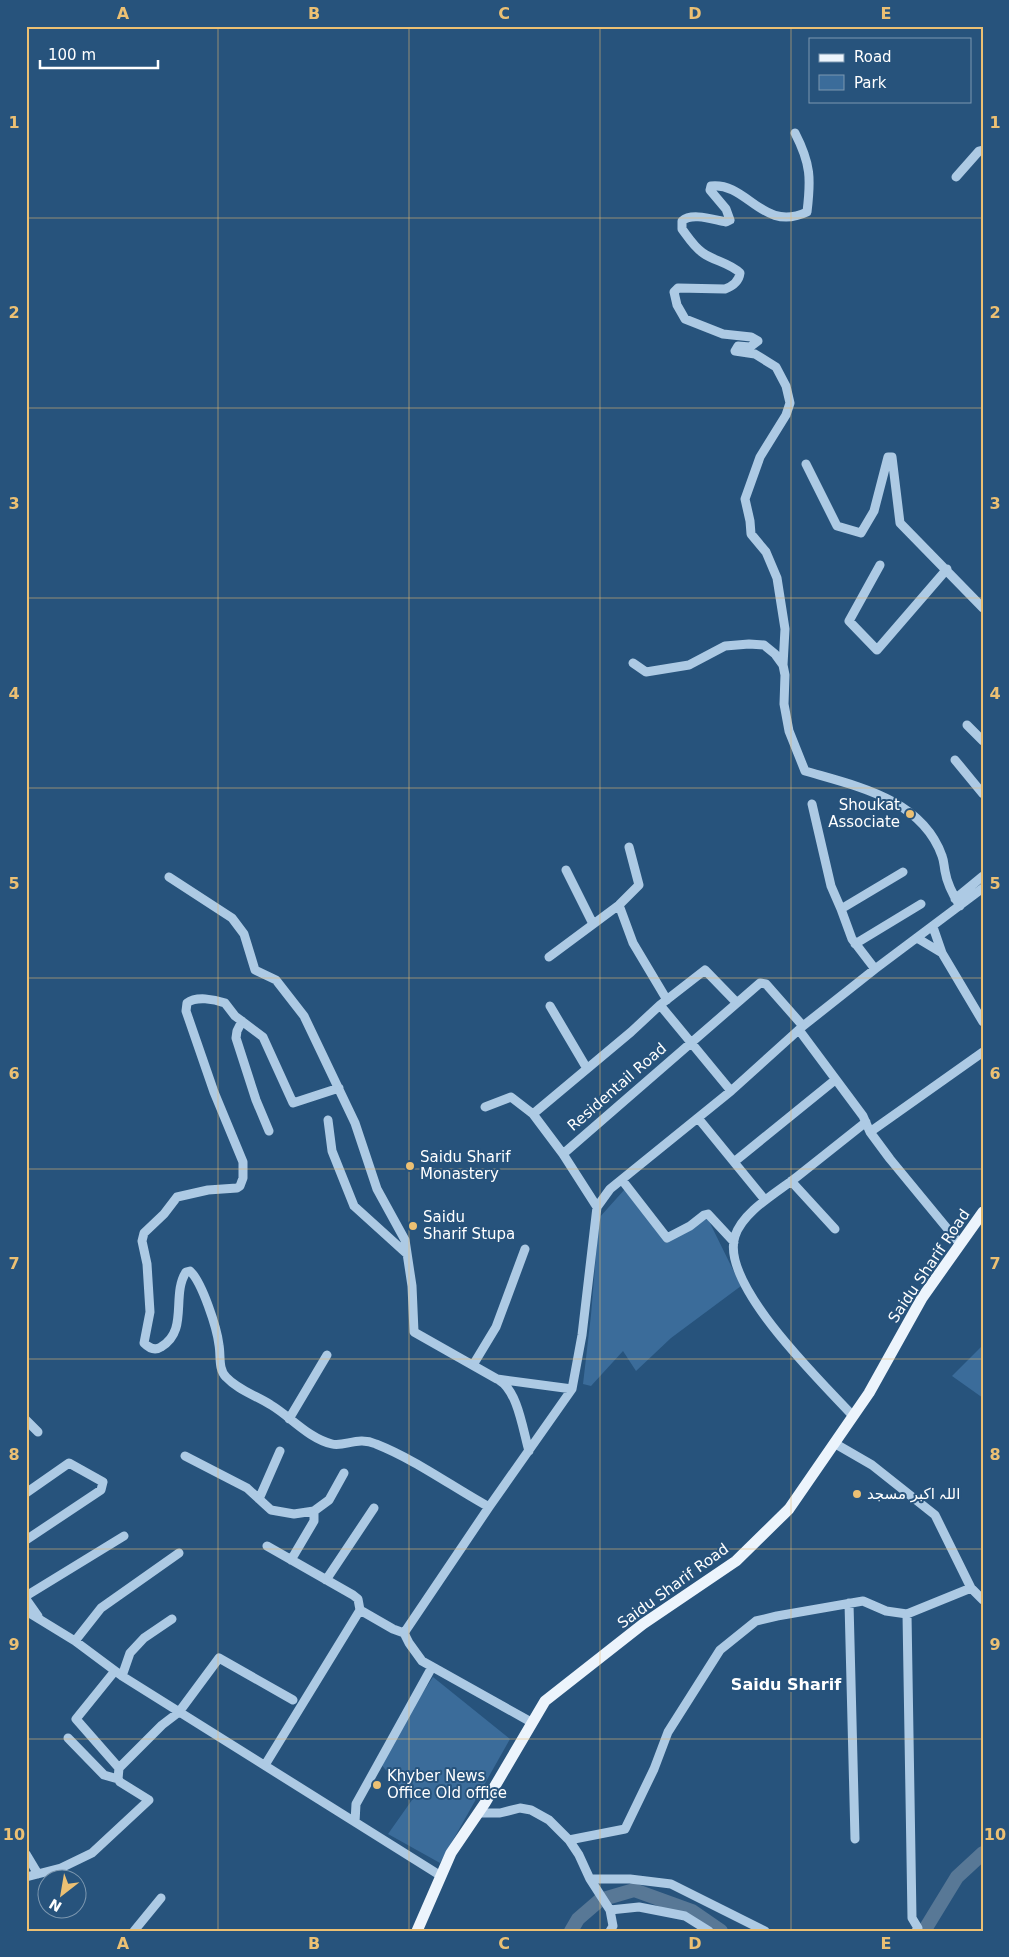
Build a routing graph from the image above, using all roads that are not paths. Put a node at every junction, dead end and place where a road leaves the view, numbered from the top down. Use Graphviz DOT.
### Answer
graph roads {
  1 [pos="795,133"];
  2 [pos="983,150"];
  3 [pos="956,177"];
  4 [pos="806,464"];
  5 [pos="880,564"];
  6 [pos="947,569"];
  7 [pos="983,608"];
  8 [pos="633,663"];
  9 [pos="783,665"];
  10 [pos="968,726"];
  11 [pos="983,741"];
  12 [pos="955,760"];
  13 [pos="983,794"];
  14 [pos="812,804"];
  15 [pos="629,847"];
  16 [pos="566,870"];
  17 [pos="902,872"];
  18 [pos="983,876"];
  19 [pos="169,877"];
  20 [pos="983,888"];
  21 [pos="957,902"];
  22 [pos="921,904"];
  23 [pos="620,905"];
  24 [pos="841,909"];
  25 [pos="593,924"];
  26 [pos="933,927"];
  27 [pos="917,938"];
  28 [pos="855,944"];
  29 [pos="942,953"];
  30 [pos="549,957"];
  31 [pos="876,969"];
  32 [pos="664,1002"];
  33 [pos="737,1003"];
  34 [pos="550,1006"];
  35 [pos="242,1021"];
  36 [pos="983,1022"];
  37 [pos="801,1028"];
  38 [pos="690,1042"];
  39 [pos="983,1052"];
  40 [pos="586,1067"];
  41 [pos="835,1080"];
  42 [pos="339,1088"];
  43 [pos="731,1091"];
  44 [pos="485,1108"];
  45 [pos="532,1114"];
  46 [pos="698,1118"];
  47 [pos="328,1120"];
  48 [pos="866,1122"];
  49 [pos="269,1131"];
  50 [pos="870,1132"];
  51 [pos="562,1154"];
  52 [pos="734,1162"];
  53 [pos="622,1180"];
  54 [pos="791,1181"];
  55 [pos="765,1200"];
  56 [pos="597,1207"];
  57 [pos="981,1211"];
  58 [pos="834,1229"];
  59 [pos="734,1242"];
  60 [pos="960,1244"];
  61 [pos="525,1249"];
  62 [pos="407,1254"];
  63 [pos="327,1355"];
  64 [pos="473,1365"];
  65 [pos="497,1379"];
  66 [pos="572,1389"];
  67 [pos="853,1416"];
  68 [pos="26,1420"];
  69 [pos="289,1420"];
  70 [pos="38,1432"];
  71 [pos="834,1443"];
  72 [pos="280,1451"];
  73 [pos="529,1452"];
  74 [pos="186,1456"];
  75 [pos="344,1473"];
  76 [pos="26,1493"];
  77 [pos="259,1499"];
  78 [pos="489,1507"];
  79 [pos="374,1508"];
  80 [pos="314,1511"];
  81 [pos="124,1536"];
  82 [pos="26,1540"];
  83 [pos="267,1546"];
  84 [pos="179,1553"];
  85 [pos="291,1560"];
  86 [pos="326,1580"];
  87 [pos="971,1588"];
  88 [pos="26,1597"];
  89 [pos="983,1600"];
  90 [pos="849,1603"];
  91 [pos="360,1610"];
  92 [pos="26,1611"];
  93 [pos="907,1614"];
  94 [pos="40,1619"];
  95 [pos="172,1619"];
  96 [pos="404,1633"];
  97 [pos="75,1641"];
  98 [pos="432,1667"];
  99 [pos="118,1674"];
  100 [pos="293,1700"];
  101 [pos="179,1712"];
  102 [pos="531,1722"];
  103 [pos="68,1738"];
  104 [pos="265,1765"];
  105 [pos="119,1768"];
  106 [pos="118,1779"];
  107 [pos="479,1813"];
  108 [pos="355,1822"];
  109 [pos="855,1839"];
  110 [pos="569,1840"];
  111 [pos="26,1854"];
  112 [pos="53,1870"];
  113 [pos="38,1874"];
  114 [pos="442,1876"];
  115 [pos="26,1877"];
  116 [pos="590,1879"];
  117 [pos="161,1898"];
  118 [pos="610,1910"];
  119 [pos="134,1931"];
  120 [pos="417,1931"];
  121 [pos="610,1931"];
  122 [pos="709,1931"];
  123 [pos="764,1931"];
  124 [pos="916,1931"];
  1 -- 9 [label="street"];
  2 -- 3 [label="street"];
  4 -- 6 [label="street"];
  5 -- 6 [label="street"];
  6 -- 7 [label="street"];
  8 -- 9 [label="street"];
  9 -- 21 [label="street"];
  10 -- 11 [label="street"];
  12 -- 13 [label="street"];
  14 -- 24 [label="street"];
  15 -- 23 [label="street"];
  16 -- 25 [label="street"];
  17 -- 24 [label="street"];
  18 -- 21 [label="street"];
  19 -- 42 [label="street"];
  20 -- 21 [label="street"];
  21 -- 26 [label="street"];
  22 -- 28 [label="street"];
  23 -- 25 [label="street"];
  23 -- 32 [label="street"];
  24 -- 28 [label="street"];
  25 -- 30 [label="street"];
  26 -- 27 [label="street"];
  26 -- 29 [label="street"];
  27 -- 29 [label="street"];
  27 -- 31 [label="street"];
  28 -- 31 [label="street"];
  29 -- 36 [label="street"];
  31 -- 37 [label="street"];
  32 -- 33 [label="street"];
  32 -- 38 [label="street"];
  32 -- 40 [label="street"];
  33 -- 37 [label="street, Residentail Road"];
  33 -- 38 [label="street, Residentail Road"];
  34 -- 40 [label="street"];
  35 -- 42 [label="street"];
  35 -- 49 [label="street"];
  35 -- 69 [label="street"];
  37 -- 41 [label="street"];
  37 -- 43 [label="street"];
  38 -- 43 [label="street"];
  38 -- 51 [label="street, Residentail Road"];
  39 -- 50 [label="street"];
  40 -- 45 [label="street"];
  41 -- 48 [label="street"];
  41 -- 52 [label="street"];
  42 -- 62 [label="street"];
  43 -- 46 [label="street"];
  44 -- 45 [label="street"];
  45 -- 51 [label="street"];
  46 -- 52 [label="street"];
  46 -- 53 [label="street"];
  47 -- 62 [label="street"];
  48 -- 50 [label="street"];
  48 -- 54 [label="street"];
  50 -- 60 [label="street"];
  51 -- 56 [label="street"];
  52 -- 55 [label="street"];
  53 -- 56 [label="street"];
  53 -- 59 [label="street"];
  54 -- 55 [label="street"];
  54 -- 58 [label="street"];
  55 -- 59 [label="street"];
  56 -- 66 [label="street"];
  57 -- 60 [label="main road, Saidu Sharif Road"];
  59 -- 67 [label="street"];
  60 -- 67 [label="main road, Saidu Sharif Road"];
  61 -- 64 [label="street"];
  62 -- 64 [label="street"];
  63 -- 69 [label="street"];
  64 -- 65 [label="street"];
  65 -- 66 [label="street"];
  65 -- 73 [label="street"];
  66 -- 73 [label="street"];
  67 -- 71 [label="main road, Saidu Sharif Road"];
  68 -- 70 [label="street"];
  69 -- 78 [label="street"];
  71 -- 87 [label="street"];
  71 -- 102 [label="main road, Saidu Sharif Road"];
  72 -- 77 [label="street"];
  73 -- 78 [label="street"];
  74 -- 77 [label="street"];
  75 -- 80 [label="street"];
  76 -- 82 [label="street"];
  77 -- 80 [label="street"];
  78 -- 96 [label="street"];
  79 -- 86 [label="street"];
  80 -- 85 [label="street"];
  81 -- 88 [label="street"];
  83 -- 85 [label="street"];
  84 -- 97 [label="street"];
  85 -- 86 [label="street"];
  86 -- 91 [label="street"];
  87 -- 89 [label="street"];
  87 -- 93 [label="street"];
  88 -- 94 [label="street"];
  90 -- 93 [label="street"];
  90 -- 109 [label="street"];
  90 -- 110 [label="street"];
  91 -- 96 [label="street"];
  91 -- 104 [label="street"];
  92 -- 94 [label="street"];
  93 -- 124 [label="street"];
  94 -- 97 [label="street"];
  95 -- 99 [label="street"];
  96 -- 98 [label="street"];
  97 -- 99 [label="street"];
  98 -- 102 [label="street"];
  98 -- 108 [label="street"];
  99 -- 101 [label="street"];
  99 -- 105 [label="street"];
  100 -- 101 [label="street"];
  101 -- 104 [label="street"];
  101 -- 105 [label="street"];
  102 -- 107 [label="main road, Saidu Sharif Road"];
  103 -- 106 [label="street"];
  104 -- 108 [label="street"];
  105 -- 106 [label="street"];
  106 -- 112 [label="street"];
  107 -- 110 [label="street"];
  107 -- 114 [label="main road, Saidu Sharif Road"];
  108 -- 114 [label="street"];
  110 -- 116 [label="street"];
  111 -- 113 [label="street"];
  113 -- 115 [label="street"];
  114 -- 120 [label="main road, Saidu Sharif Road"];
  116 -- 118 [label="street"];
  116 -- 123 [label="street"];
  117 -- 119 [label="street"];
  118 -- 121 [label="street"];
  118 -- 122 [label="street"];
}
